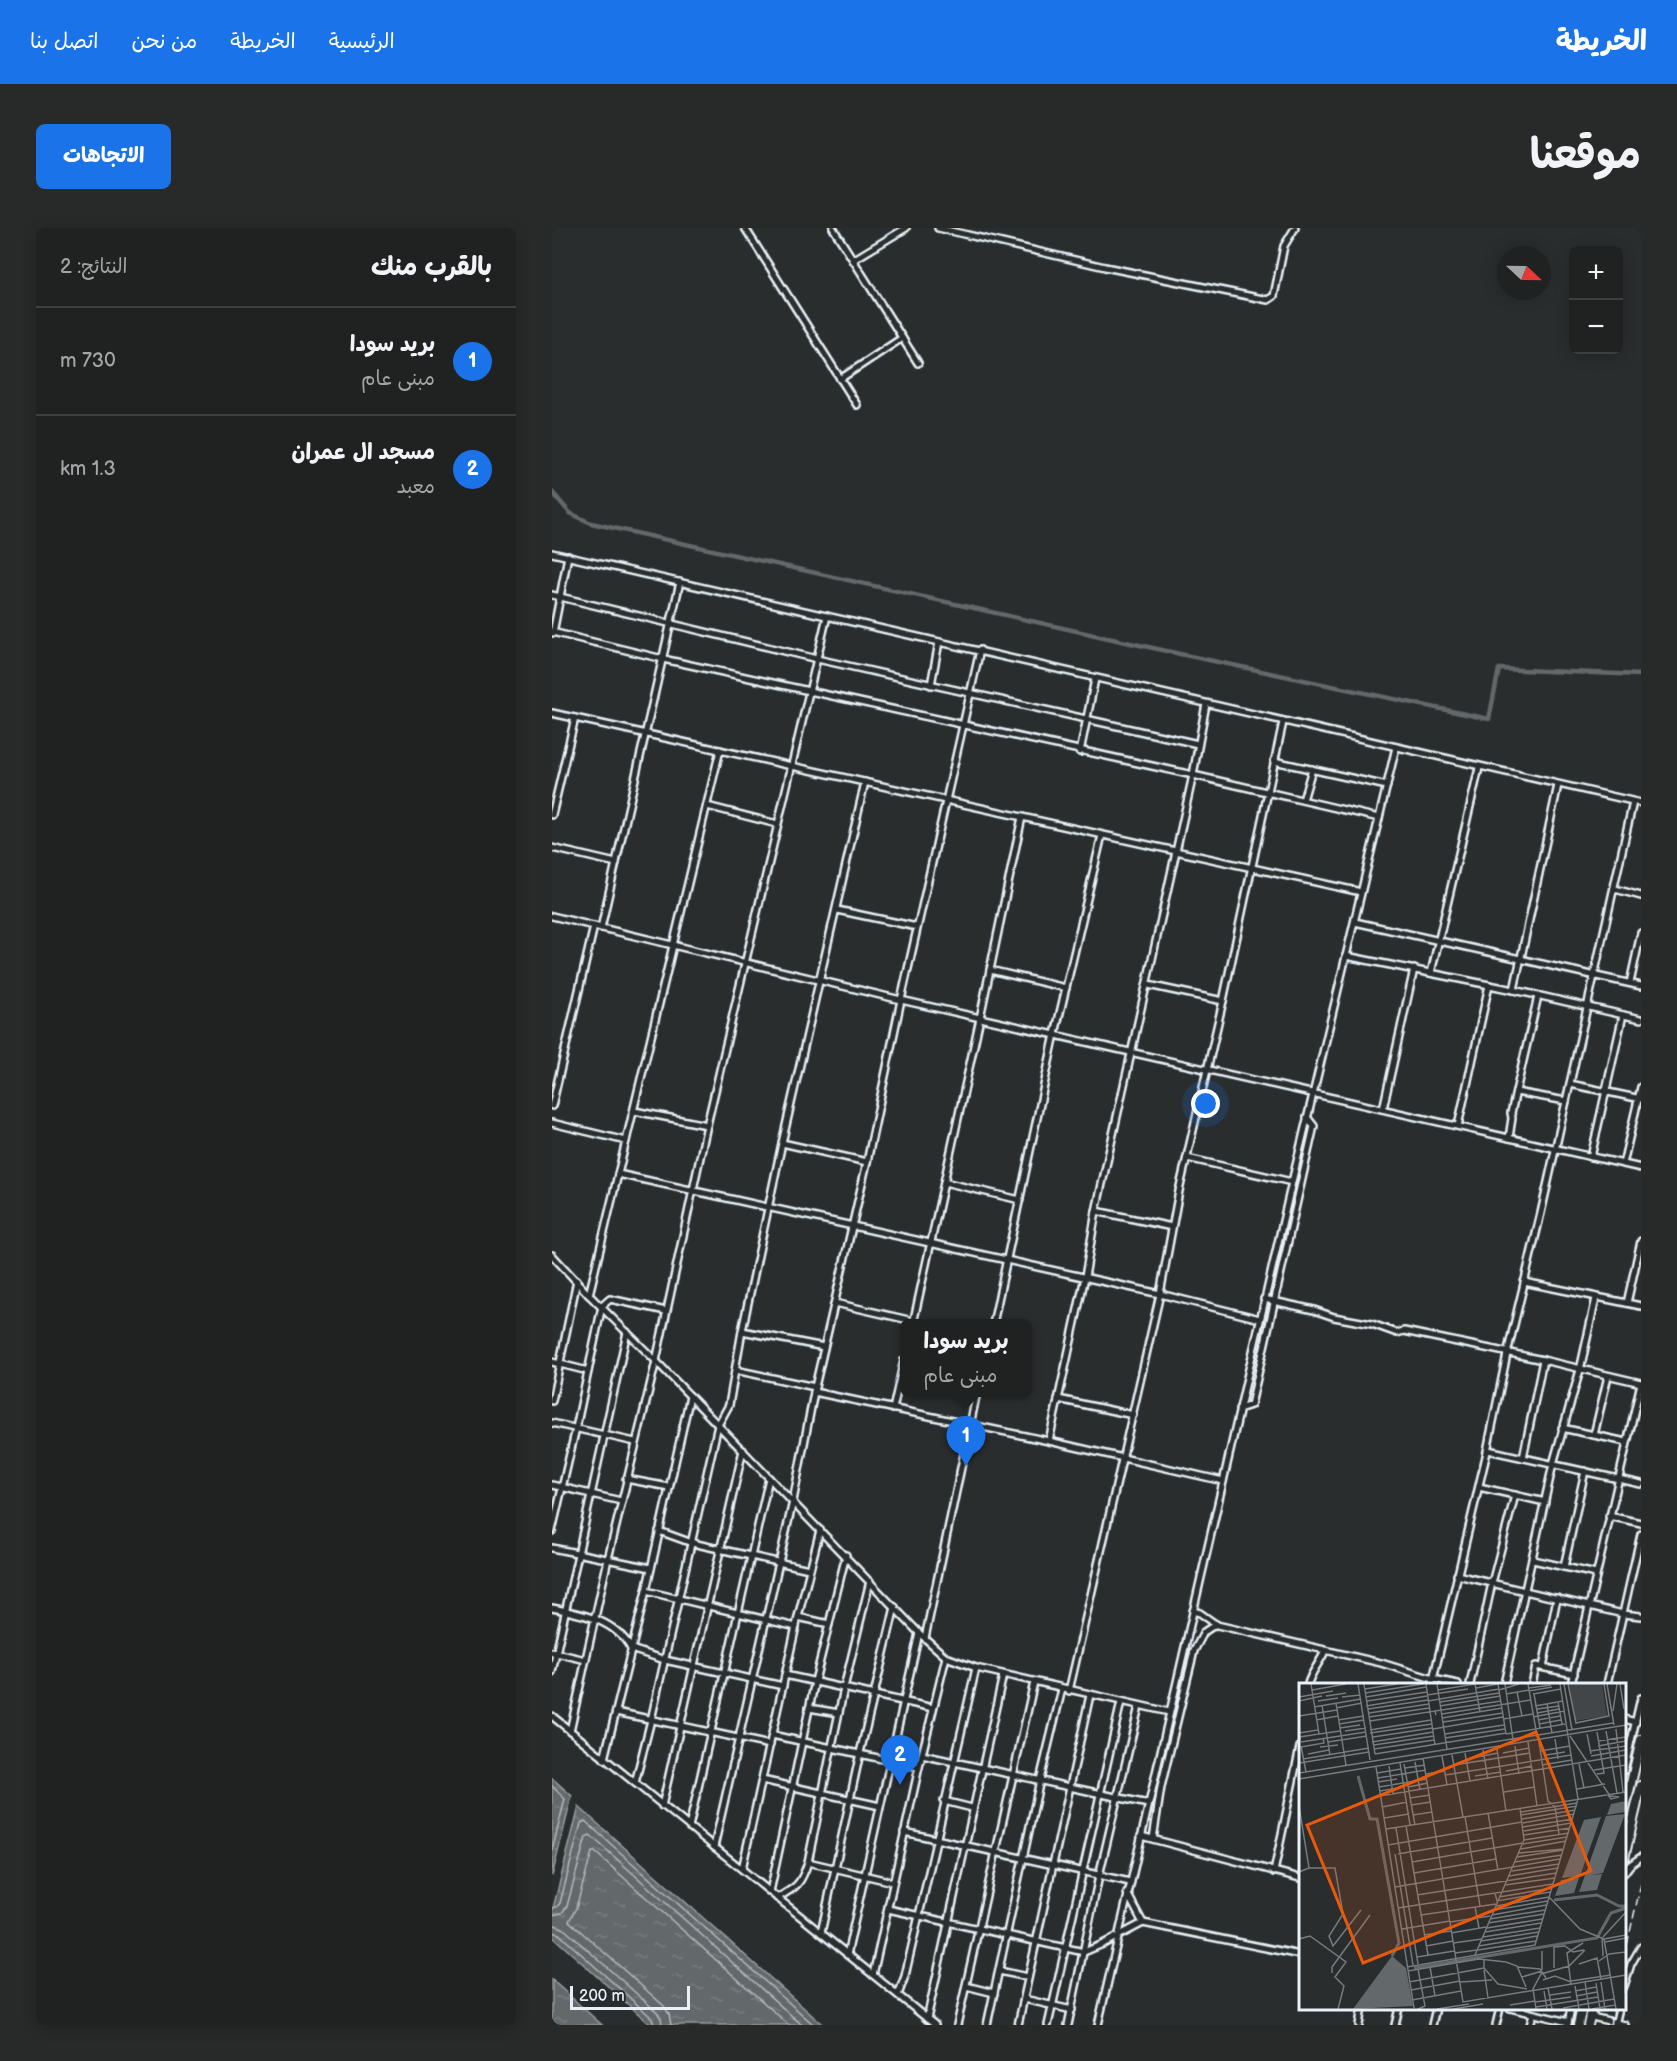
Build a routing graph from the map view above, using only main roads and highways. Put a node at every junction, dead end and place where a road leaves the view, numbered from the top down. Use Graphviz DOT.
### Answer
graph roads {
  1 [pos="1641,1740"];
  2 [pos="1641,1786"];
  3 [pos="1639,1803"];
  4 [pos="1626,1806"];
  5 [pos="1641,1816"];
  6 [pos="1632,1826"];
  7 [pos="1626,1850"];
  8 [pos="1581,2012"];
  9 [pos="1578,2025"];
  1 -- 4 [label="highway"];
  2 -- 3 [label="highway"];
  3 -- 6 [label="highway"];
  5 -- 6 [label="highway"];
  6 -- 7 [label="highway"];
  8 -- 9 [label="highway"];
}
